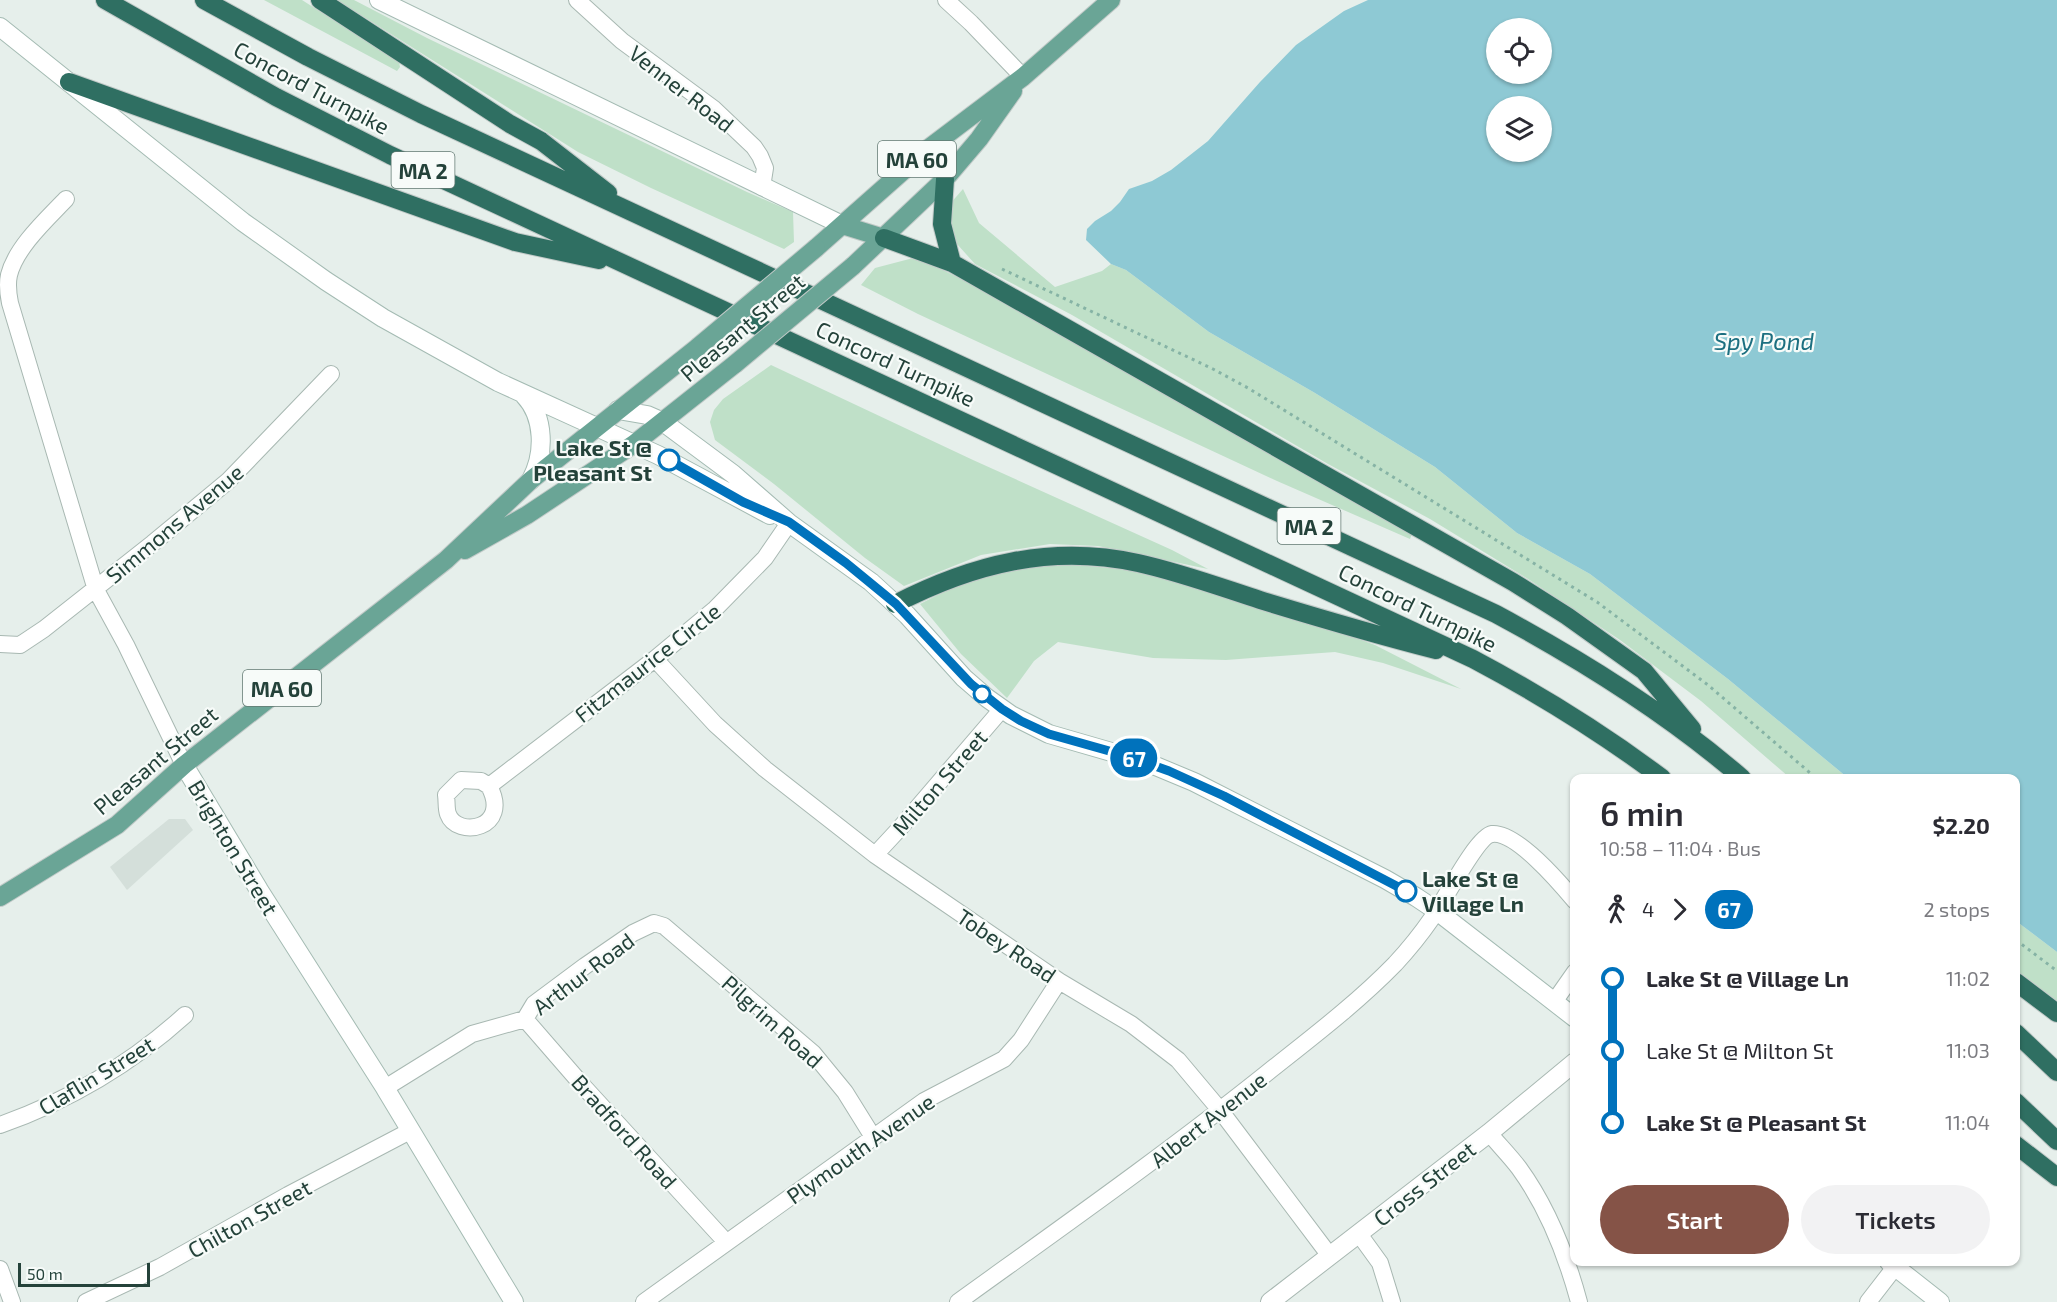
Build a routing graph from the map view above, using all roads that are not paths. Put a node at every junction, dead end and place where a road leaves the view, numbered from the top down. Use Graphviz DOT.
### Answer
graph roads {
  1 [pos="105,0"];
  2 [pos="204,0"];
  3 [pos="320,0"];
  4 [pos="379,0"];
  5 [pos="577,0"];
  6 [pos="946,0"];
  7 [pos="1111,0"];
  8 [pos="0,27"];
  9 [pos="1023,78"];
  10 [pos="69,82"];
  11 [pos="945,179"];
  12 [pos="762,187"];
  13 [pos="66,199"];
  14 [pos="633,213"];
  15 [pos="843,225"];
  16 [pos="884,238"];
  17 [pos="952,263"];
  18 [pos="630,267"];
  19 [pos="331,374"];
  20 [pos="524,395"];
  21 [pos="618,410"];
  22 [pos="663,422"];
  23 [pos="597,428"];
  24 [pos="634,444"];
  25 [pos="531,480"];
  26 [pos="789,522"];
  27 [pos="446,560"];
  28 [pos="96,590"];
  29 [pos="896,604"];
  30 [pos="0,644"];
  31 [pos="655,659"];
  32 [pos="1473,659"];
  33 [pos="1002,709"];
  34 [pos="1714,756"];
  35 [pos="184,765"];
  36 [pos="1656,774"];
  37 [pos="1737,774"];
  38 [pos="489,786"];
  39 [pos="875,855"];
  40 [pos="1570,895"];
  41 [pos="0,897"];
  42 [pos="1437,911"];
  43 [pos="654,923"];
  44 [pos="1570,979"];
  45 [pos="1059,981"];
  46 [pos="2020,985"];
  47 [pos="1554,1002"];
  48 [pos="2057,1013"];
  49 [pos="1570,1014"];
  50 [pos="185,1015"];
  51 [pos="525,1019"];
  52 [pos="2020,1037"];
  53 [pos="1570,1066"];
  54 [pos="2057,1071"];
  55 [pos="385,1088"];
  56 [pos="2020,1106"];
  57 [pos="1220,1110"];
  58 [pos="0,1125"];
  59 [pos="410,1131"];
  60 [pos="1489,1133"];
  61 [pos="873,1137"];
  62 [pos="2057,1141"];
  63 [pos="2020,1148"];
  64 [pos="2057,1177"];
  65 [pos="1359,1234"];
  66 [pos="726,1242"];
  67 [pos="1330,1256"];
  68 [pos="1891,1266"];
  69 [pos="1895,1266"];
  70 [pos="0,1269"];
  71 [pos="12,1302"];
  72 [pos="86,1302"];
  73 [pos="514,1302"];
  74 [pos="644,1302"];
  75 [pos="958,1302"];
  76 [pos="1270,1302"];
  77 [pos="1392,1302"];
  78 [pos="1579,1302"];
  79 [pos="1868,1302"];
  80 [pos="1940,1302"];
  1 -- 18 [label="highway, Concord Turnpike / MA 2"];
  2 -- 14 [label="highway, Concord Turnpike / MA 2"];
  3 -- 14 [label="highway"];
  4 -- 12 [label="main road"];
  5 -- 12 [label="street, Venner Road"];
  6 -- 9 [label="street"];
  7 -- 9 [label="main road, Pleasant Street / MA 60"];
  8 -- 10 [label="main road"];
  9 -- 11 [label="main road, Pleasant Street / MA 60"];
  9 -- 15 [label="main road, Pleasant Street / MA 60"];
  10 -- 18 [label="highway"];
  10 -- 20 [label="main road"];
  11 -- 16 [label="main road, Pleasant Street / MA 60"];
  11 -- 17 [label="highway"];
  12 -- 15 [label="main road"];
  13 -- 28 [label="street, Brighton Street"];
  14 -- 34 [label="highway, Concord Turnpike / MA 2"];
  15 -- 16 [label="main road"];
  15 -- 21 [label="main road, Pleasant Street / MA 60, bridge"];
  16 -- 17 [label="highway"];
  16 -- 22 [label="main road, Pleasant Street / MA 60, bridge"];
  17 -- 34 [label="highway"];
  18 -- 32 [label="highway, Concord Turnpike / MA 2"];
  19 -- 28 [label="street, Simmons Avenue"];
  20 -- 23 [label="main road"];
  20 -- 25 [label="main road"];
  21 -- 22 [label="main road"];
  21 -- 23 [label="main road, Pleasant Street / MA 60"];
  22 -- 24 [label="main road, Pleasant Street / MA 60"];
  22 -- 26 [label="main road"];
  23 -- 24 [label="main road"];
  23 -- 25 [label="main road, Pleasant Street / MA 60"];
  24 -- 26 [label="main road"];
  24 -- 27 [label="main road, Pleasant Street / MA 60"];
  25 -- 27 [label="main road, Pleasant Street / MA 60"];
  26 -- 29 [label="main road"];
  26 -- 31 [label="street, Fitzmaurice Circle"];
  27 -- 35 [label="main road, Pleasant Street / MA 60"];
  28 -- 30 [label="street, Simmons Avenue"];
  28 -- 35 [label="street, Brighton Street"];
  29 -- 32 [label="highway"];
  29 -- 33 [label="main road"];
  31 -- 38 [label="street, Fitzmaurice Circle"];
  31 -- 39 [label="street, Tobey Road"];
  32 -- 36 [label="highway, Concord Turnpike / MA 2"];
  33 -- 39 [label="street, Milton Street"];
  33 -- 42 [label="main road"];
  34 -- 37 [label="highway, Concord Turnpike / MA 2"];
  35 -- 41 [label="main road, Pleasant Street / MA 60"];
  35 -- 55 [label="main road, Brighton Street"];
  39 -- 45 [label="street, Tobey Road"];
  40 -- 42 [label="street, Albert Avenue"];
  42 -- 47 [label="main road"];
  42 -- 57 [label="street, Albert Avenue"];
  43 -- 51 [label="street, Arthur Road"];
  43 -- 61 [label="street, Pilgrim Road"];
  44 -- 47 [label="street"];
  45 -- 57 [label="street, Tobey Road"];
  45 -- 61 [label="street, Plymouth Avenue"];
  46 -- 48 [label="highway"];
  47 -- 49 [label="main road"];
  50 -- 58 [label="street, Claflin Street"];
  51 -- 55 [label="street, Arthur Road"];
  51 -- 66 [label="street, Bradford Road"];
  52 -- 54 [label="highway"];
  53 -- 60 [label="main road, Cross Street"];
  55 -- 59 [label="main road, Brighton Street"];
  56 -- 62 [label="highway"];
  57 -- 67 [label="street, Tobey Road"];
  57 -- 75 [label="street, Albert Avenue"];
  59 -- 72 [label="street, Chilton Street"];
  59 -- 73 [label="main road, Brighton Street"];
  60 -- 65 [label="main road, Cross Street"];
  60 -- 78 [label="street"];
  61 -- 66 [label="street, Plymouth Avenue"];
  63 -- 64 [label="highway"];
  65 -- 67 [label="main road, Cross Street"];
  65 -- 77 [label="street"];
  66 -- 74 [label="street, Plymouth Avenue"];
  67 -- 76 [label="main road, Cross Street"];
  68 -- 79 [label="street"];
  69 -- 80 [label="main road"];
  70 -- 71 [label="street"];
}
